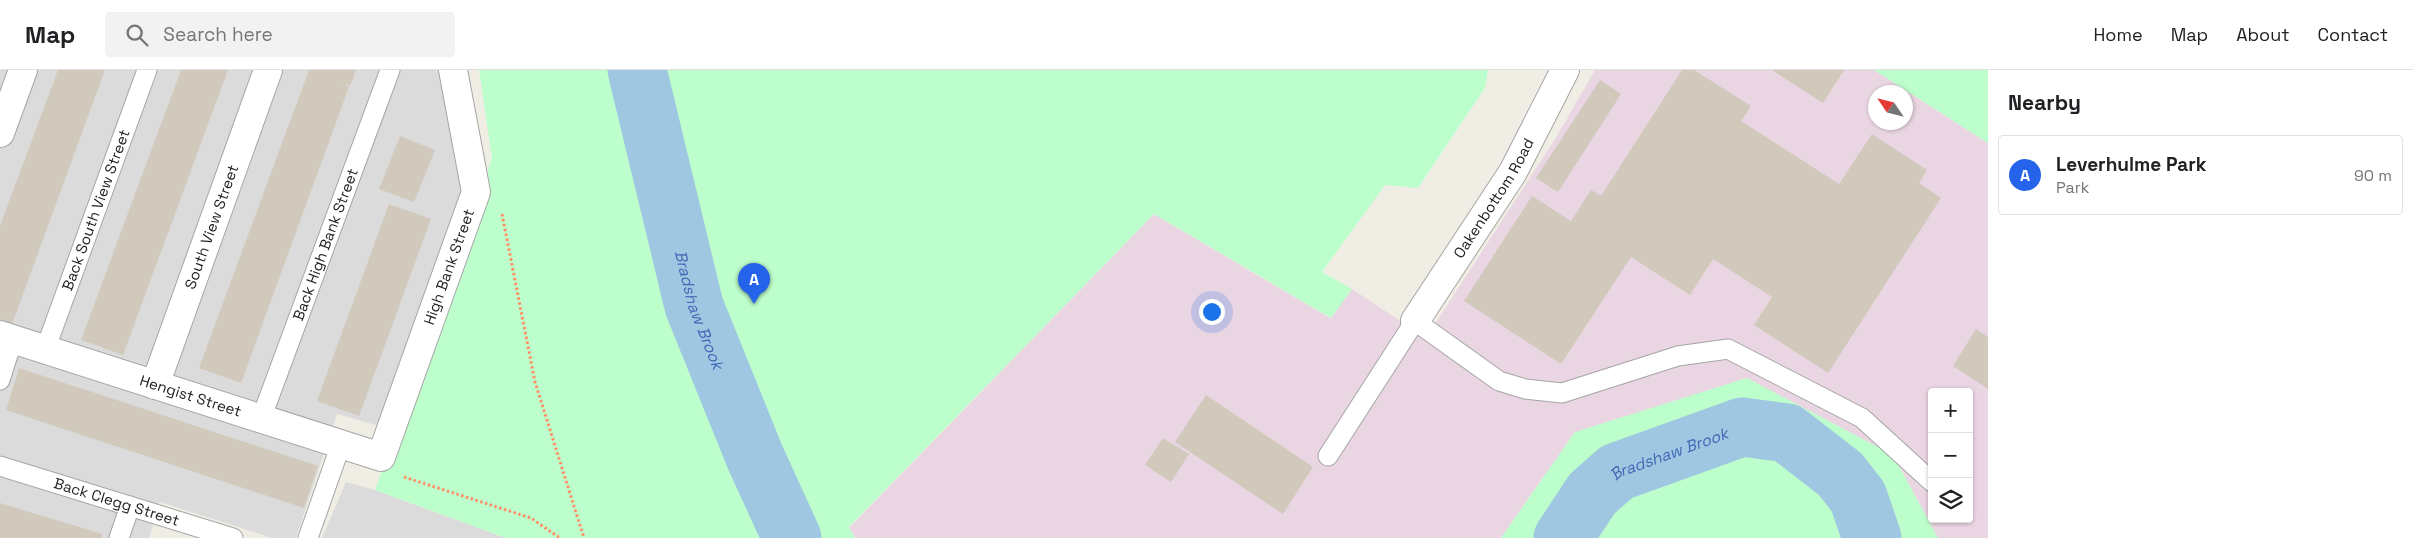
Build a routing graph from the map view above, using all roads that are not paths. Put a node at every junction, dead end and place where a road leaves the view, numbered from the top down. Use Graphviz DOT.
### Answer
graph roads {
  1 [pos="24,70"];
  2 [pos="147,70"];
  3 [pos="268,70"];
  4 [pos="390,70"];
  5 [pos="453,70"];
  6 [pos="1565,70"];
  7 [pos="0,133"];
  8 [pos="1415,321"];
  9 [pos="6,337"];
  10 [pos="45,350"];
  11 [pos="0,380"];
  12 [pos="155,385"];
  13 [pos="261,419"];
  14 [pos="341,444"];
  15 [pos="1328,456"];
  16 [pos="381,457"];
  17 [pos="0,466"];
  18 [pos="1928,478"];
  19 [pos="130,506"];
  20 [pos="119,538"];
  21 [pos="233,538"];
  22 [pos="308,538"];
  1 -- 7 [label="street"];
  2 -- 10 [label="lane, Back South View Street"];
  3 -- 12 [label="street, South View Street"];
  4 -- 13 [label="lane, Back High Bank Street"];
  5 -- 16 [label="street, High Bank Street"];
  6 -- 8 [label="street, Oakenbottom Road"];
  8 -- 15 [label="lane"];
  8 -- 18 [label="lane"];
  9 -- 10 [label="street, Hengist Street"];
  9 -- 11 [label="lane"];
  10 -- 12 [label="street, Hengist Street"];
  12 -- 13 [label="street, Hengist Street"];
  13 -- 14 [label="street, Hengist Street"];
  14 -- 16 [label="street, Hengist Street"];
  14 -- 22 [label="lane"];
  17 -- 19 [label="lane, Back Clegg Street"];
  19 -- 20 [label="lane"];
  19 -- 21 [label="lane, Back Clegg Street"];
}
